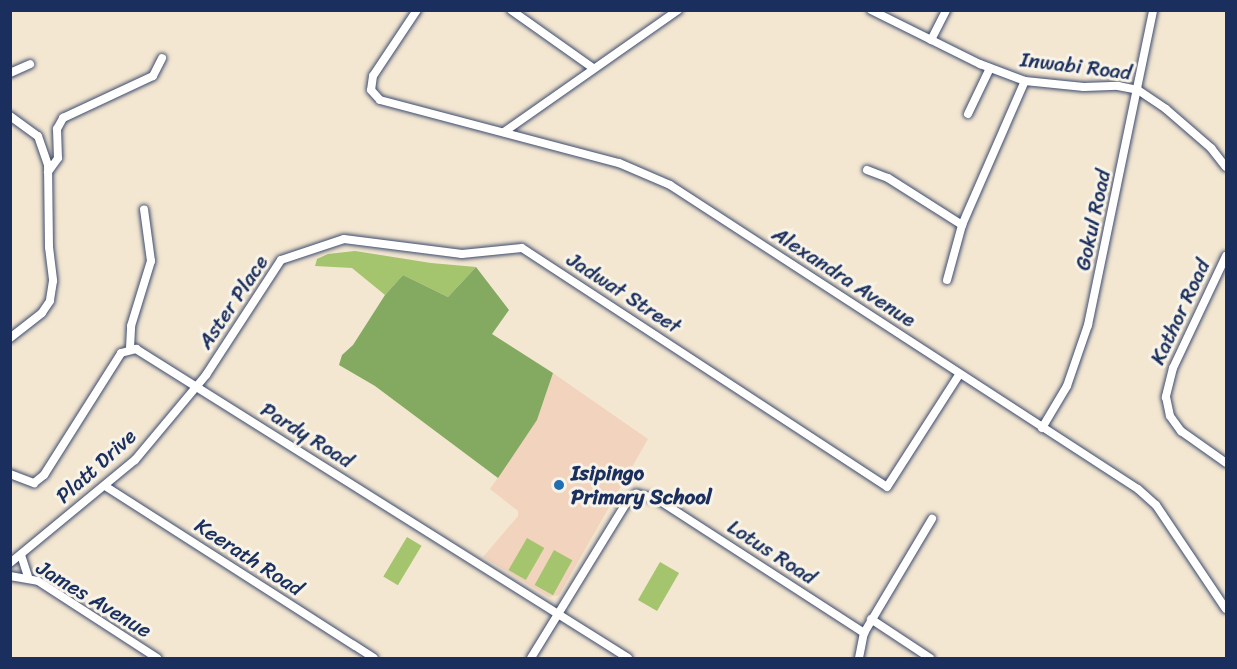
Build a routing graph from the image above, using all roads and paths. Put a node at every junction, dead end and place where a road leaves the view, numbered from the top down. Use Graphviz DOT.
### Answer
graph roads {
  1 [pos="417,10"];
  2 [pos="511,10"];
  3 [pos="678,10"];
  4 [pos="871,10"];
  5 [pos="946,10"];
  6 [pos="1153,10"];
  7 [pos="932,40"];
  8 [pos="162,58"];
  9 [pos="30,64"];
  10 [pos="593,68"];
  11 [pos="990,68"];
  12 [pos="10,73"];
  13 [pos="1025,81"];
  14 [pos="1138,90"];
  15 [pos="968,114"];
  16 [pos="10,116"];
  17 [pos="504,132"];
  18 [pos="1227,167"];
  19 [pos="867,170"];
  20 [pos="48,172"];
  21 [pos="144,209"];
  22 [pos="962,225"];
  23 [pos="309,248"];
  24 [pos="1227,256"];
  25 [pos="947,280"];
  26 [pos="10,338"];
  27 [pos="130,348"];
  28 [pos="959,375"];
  29 [pos="195,386"];
  30 [pos="1042,428"];
  31 [pos="1227,463"];
  32 [pos="10,474"];
  33 [pos="105,486"];
  34 [pos="932,519"];
  35 [pos="21,555"];
  36 [pos="10,563"];
  37 [pos="10,576"];
  38 [pos="28,577"];
  39 [pos="1227,609"];
  40 [pos="560,615"];
  41 [pos="871,619"];
  42 [pos="864,633"];
  43 [pos="157,658"];
  44 [pos="374,658"];
  45 [pos="531,658"];
  46 [pos="628,658"];
  47 [pos="859,658"];
  48 [pos="930,658"];
  1 -- 17 [label="street, Alexandra Avenue"];
  2 -- 10 [label="street"];
  3 -- 10 [label="street"];
  4 -- 7 [label="street, Inwabi Road"];
  5 -- 7 [label="street"];
  6 -- 14 [label="street, Gokul Road"];
  7 -- 11 [label="street, Inwabi Road"];
  8 -- 20 [label="street"];
  9 -- 12 [label="street"];
  10 -- 17 [label="street"];
  11 -- 13 [label="street, Inwabi Road"];
  11 -- 15 [label="street"];
  13 -- 14 [label="street, Inwabi Road"];
  13 -- 22 [label="street"];
  14 -- 18 [label="street, Inwabi Road"];
  14 -- 30 [label="street, Gokul Road"];
  16 -- 20 [label="street"];
  17 -- 28 [label="street, Alexandra Avenue"];
  19 -- 22 [label="street"];
  20 -- 26 [label="street"];
  21 -- 27 [label="street"];
  22 -- 25 [label="street"];
  23 -- 28 [label="street, Jadwat Street"];
  23 -- 29 [label="street, Aster Place"];
  24 -- 31 [label="street, Kathor Road"];
  27 -- 29 [label="street, Pardy Road"];
  27 -- 32 [label="street"];
  28 -- 30 [label="street, Alexandra Avenue"];
  29 -- 33 [label="street, Platt Drive"];
  29 -- 40 [label="street, Pardy Road"];
  30 -- 39 [label="street, Alexandra Avenue"];
  33 -- 35 [label="street, Platt Drive"];
  33 -- 44 [label="street, Keerath Road"];
  34 -- 41 [label="street"];
  35 -- 36 [label="street, Platt Drive"];
  35 -- 38 [label="street"];
  37 -- 38 [label="street, James Avenue"];
  38 -- 43 [label="street, James Avenue"];
  40 -- 42 [label="street, Lotus Road"];
  40 -- 45 [label="street, Lotus Road"];
  40 -- 46 [label="street, Pardy Road"];
  41 -- 42 [label="street"];
  41 -- 48 [label="street"];
  42 -- 47 [label="street"];
}
